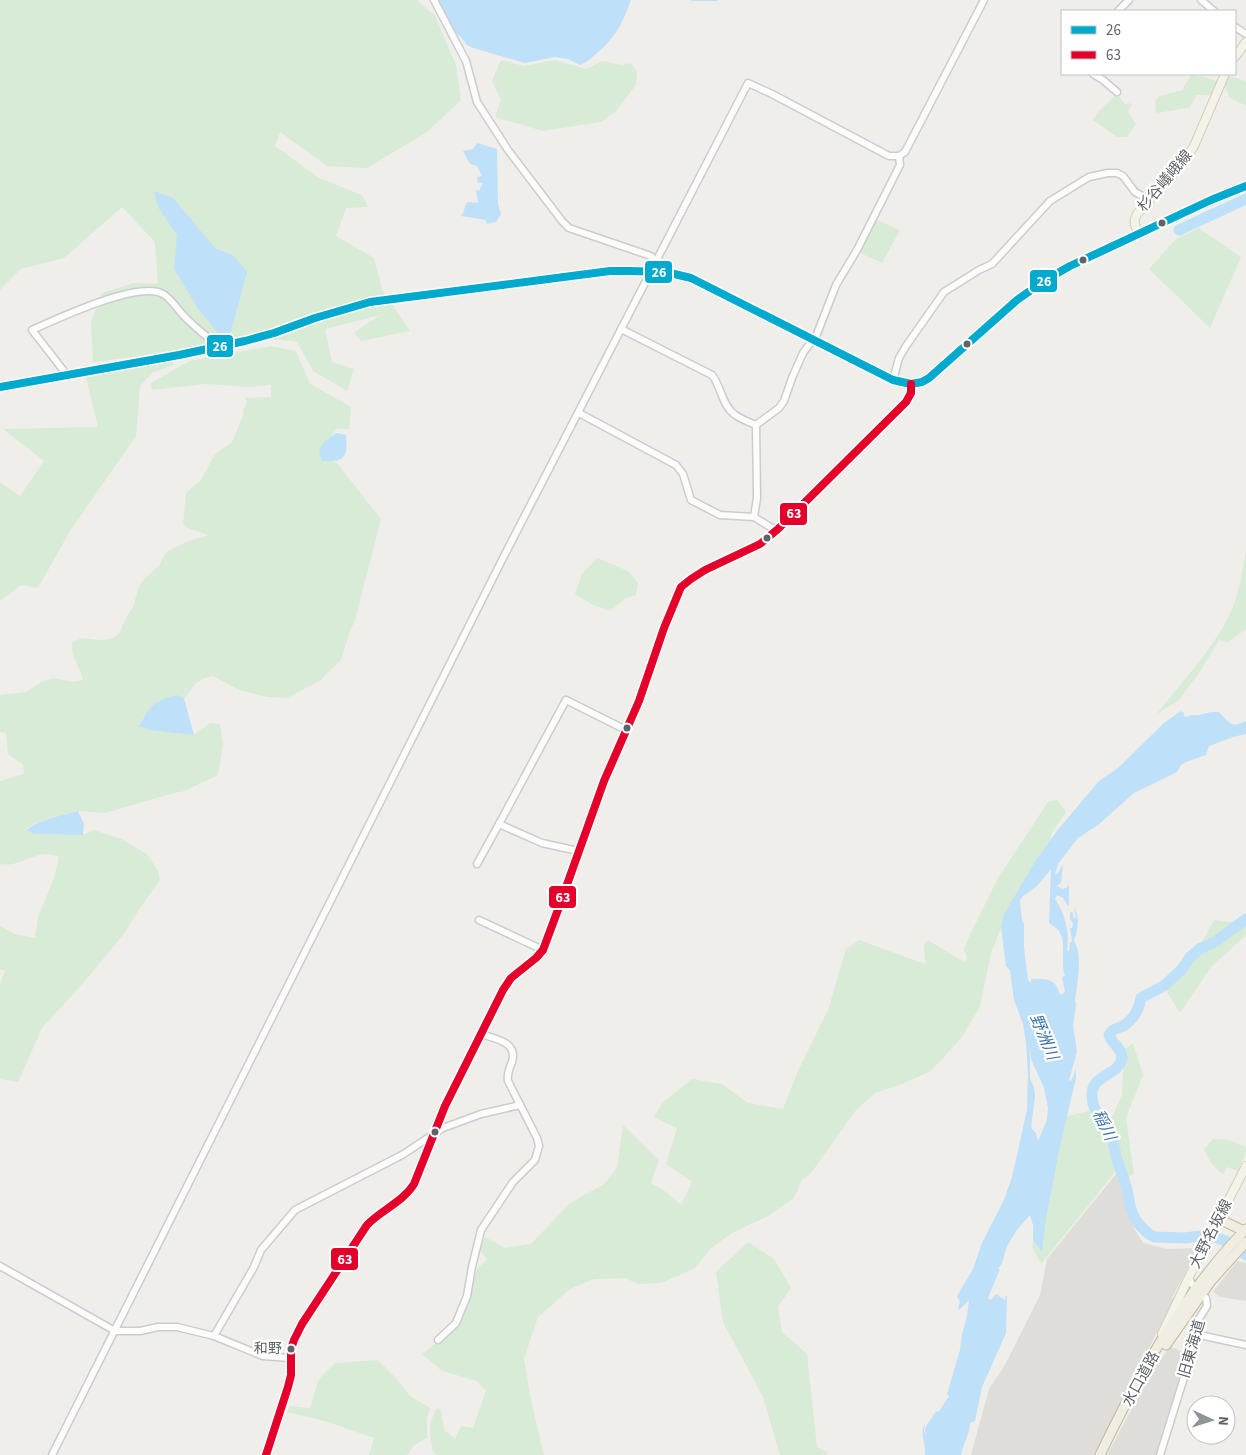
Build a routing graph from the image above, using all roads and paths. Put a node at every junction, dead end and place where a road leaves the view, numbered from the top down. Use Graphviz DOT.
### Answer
graph roads {
  1 [pos="434,0"];
  2 [pos="984,0"];
  3 [pos="1129,0"];
  4 [pos="1201,0"];
  5 [pos="1119,10"];
  6 [pos="1213,10"];
  7 [pos="1246,42"];
  8 [pos="1236,56"];
  9 [pos="1095,75"];
  10 [pos="1225,75"];
  11 [pos="1117,92"];
  12 [pos="899,156"];
  13 [pos="1246,186"];
  14 [pos="1149,200"];
  15 [pos="1140,234"];
  16 [pos="656,262"];
  17 [pos="651,271"];
  18 [pos="621,329"];
  19 [pos="812,340"];
  20 [pos="219,346"];
  21 [pos="67,375"];
  22 [pos="893,380"];
  23 [pos="911,384"];
  24 [pos="0,387"];
  25 [pos="579,413"];
  26 [pos="756,425"];
  27 [pos="754,517"];
  28 [pos="778,529"];
  29 [pos="626,730"];
  30 [pos="499,824"];
  31 [pos="578,851"];
  32 [pos="477,864"];
  33 [pos="479,920"];
  34 [pos="542,950"];
  35 [pos="481,1034"];
  36 [pos="520,1105"];
  37 [pos="435,1134"];
  38 [pos="1246,1166"];
  39 [pos="1219,1219"];
  40 [pos="1245,1230"];
  41 [pos="1242,1242"];
  42 [pos="0,1266"];
  43 [pos="1189,1276"];
  44 [pos="1201,1295"];
  45 [pos="1187,1302"];
  46 [pos="1182,1323"];
  47 [pos="115,1331"];
  48 [pos="1194,1334"];
  49 [pos="214,1336"];
  50 [pos="438,1340"];
  51 [pos="1246,1345"];
  52 [pos="290,1358"];
  53 [pos="1151,1359"];
  54 [pos="1122,1412"];
  55 [pos="52,1455"];
  56 [pos="266,1455"];
  57 [pos="1100,1455"];
  58 [pos="1160,1455"];
  1 -- 16 [label="street"];
  2 -- 12 [label="street"];
  3 -- 5 [label="street"];
  4 -- 6 [label="street"];
  7 -- 8 [label="main road"];
  9 -- 11 [label="street"];
  10 -- 14 [label="main road, 杉谷嶬峨線"];
  12 -- 16 [label="street"];
  12 -- 19 [label="street"];
  13 -- 15 [label="main road"];
  14 -- 15 [label="main road, 杉谷嶬峨線"];
  14 -- 22 [label="street"];
  15 -- 23 [label="main road"];
  16 -- 17 [label="street"];
  17 -- 18 [label="street"];
  17 -- 19 [label="main road"];
  17 -- 20 [label="main road"];
  18 -- 25 [label="street"];
  18 -- 26 [label="street"];
  19 -- 22 [label="main road"];
  19 -- 26 [label="street"];
  20 -- 21 [label="main road"];
  20 -- 21 [label="street"];
  21 -- 24 [label="main road"];
  22 -- 23 [label="main road"];
  23 -- 28 [label="main road"];
  25 -- 27 [label="street"];
  25 -- 47 [label="street"];
  26 -- 27 [label="street"];
  27 -- 28 [label="street"];
  28 -- 29 [label="main road"];
  29 -- 30 [label="street"];
  29 -- 31 [label="main road"];
  30 -- 31 [label="street"];
  30 -- 32 [label="street"];
  31 -- 34 [label="main road"];
  33 -- 34 [label="street"];
  34 -- 35 [label="main road"];
  35 -- 36 [label="street"];
  35 -- 37 [label="main road"];
  36 -- 37 [label="street"];
  36 -- 50 [label="street"];
  37 -- 49 [label="street"];
  37 -- 52 [label="main road"];
  38 -- 39 [label="main road, 大野名坂線"];
  39 -- 40 [label="highway"];
  39 -- 43 [label="main road, 大野名坂線"];
  40 -- 41 [label="highway, 水口道路"];
  41 -- 44 [label="highway, 水口道路"];
  42 -- 47 [label="street"];
  43 -- 44 [label="street"];
  43 -- 45 [label="main road"];
  43 -- 53 [label="main road, 大野名坂線"];
  44 -- 45 [label="highway, 水口道路"];
  44 -- 46 [label="highway, 水口道路"];
  44 -- 48 [label="street, 旧東海道"];
  45 -- 46 [label="main road"];
  45 -- 53 [label="highway, 水口道路"];
  46 -- 54 [label="highway, 水口道路"];
  47 -- 49 [label="street"];
  47 -- 55 [label="street"];
  48 -- 51 [label="street"];
  48 -- 58 [label="street, 旧東海道"];
  49 -- 52 [label="street"];
  52 -- 56 [label="main road"];
  53 -- 54 [label="highway, 水口道路"];
  54 -- 57 [label="highway"];
}
